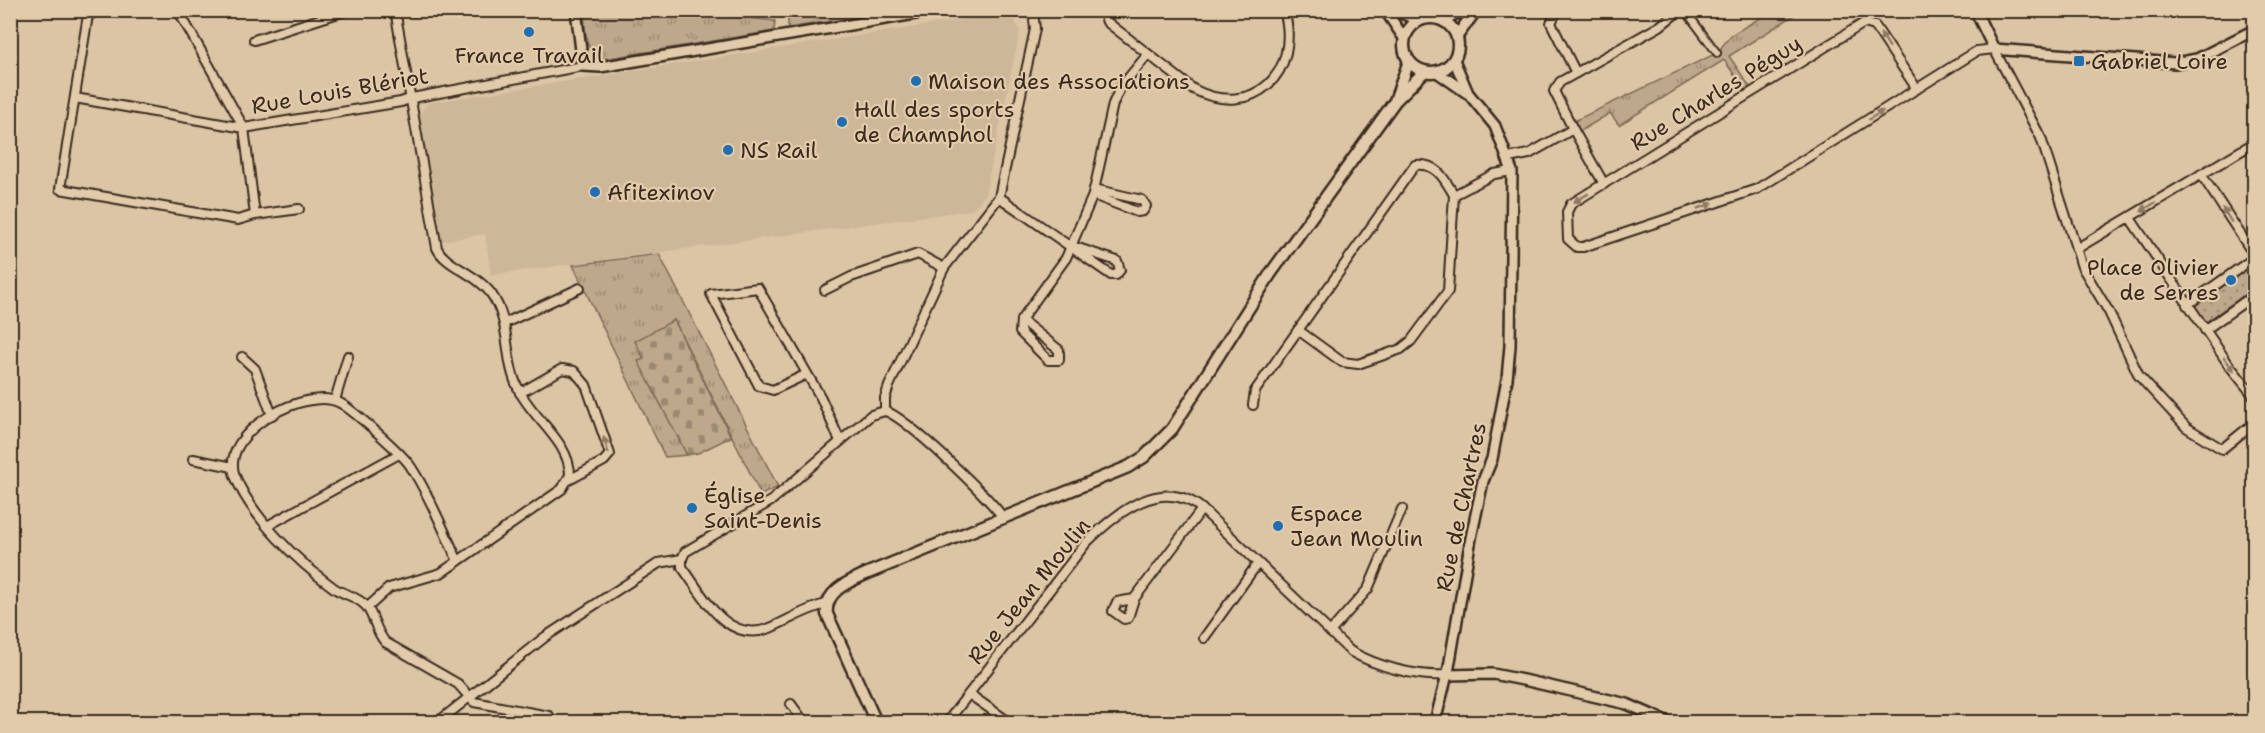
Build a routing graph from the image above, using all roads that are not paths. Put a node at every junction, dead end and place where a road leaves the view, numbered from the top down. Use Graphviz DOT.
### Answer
graph roads {
  1 [pos="102,10"];
  2 [pos="178,10"];
  3 [pos="348,10"];
  4 [pos="395,10"];
  5 [pos="576,10"];
  6 [pos="939,10"];
  7 [pos="1033,10"];
  8 [pos="1103,10"];
  9 [pos="1284,10"];
  10 [pos="1385,10"];
  11 [pos="1395,10"];
  12 [pos="1463,10"];
  13 [pos="1476,10"];
  14 [pos="1557,10"];
  15 [pos="1682,10"];
  16 [pos="1975,10"];
  17 [pos="1442,20"];
  18 [pos="1419,21"];
  19 [pos="2254,30"];
  20 [pos="1457,36"];
  21 [pos="1404,38"];
  22 [pos="254,40"];
  23 [pos="1994,49"];
  24 [pos="1717,53"];
  25 [pos="1148,54"];
  26 [pos="1454,60"];
  27 [pos="1409,61"];
  28 [pos="584,66"];
  29 [pos="1424,72"];
  30 [pos="1437,72"];
  31 [pos="1576,73"];
  32 [pos="1917,89"];
  33 [pos="1468,93"];
  34 [pos="75,98"];
  35 [pos="412,98"];
  36 [pos="1395,101"];
  37 [pos="244,128"];
  38 [pos="1573,129"];
  39 [pos="2254,142"];
  40 [pos="1508,158"];
  41 [pos="1512,171"];
  42 [pos="2201,174"];
  43 [pos="1604,184"];
  44 [pos="1093,192"];
  45 [pos="1454,195"];
  46 [pos="999,197"];
  47 [pos="299,209"];
  48 [pos="255,214"];
  49 [pos="2130,218"];
  50 [pos="1072,246"];
  51 [pos="2076,249"];
  52 [pos="2254,257"];
  53 [pos="944,268"];
  54 [pos="580,288"];
  55 [pos="825,290"];
  56 [pos="2254,295"];
  57 [pos="2187,305"];
  58 [pos="1021,320"];
  59 [pos="505,323"];
  60 [pos="1298,330"];
  61 [pos="2205,330"];
  62 [pos="348,356"];
  63 [pos="242,357"];
  64 [pos="807,374"];
  65 [pos="520,393"];
  66 [pos="2254,396"];
  67 [pos="335,400"];
  68 [pos="1253,405"];
  69 [pos="885,411"];
  70 [pos="273,415"];
  71 [pos="2254,423"];
  72 [pos="840,441"];
  73 [pos="399,454"];
  74 [pos="193,459"];
  75 [pos="233,467"];
  76 [pos="569,480"];
  77 [pos="1202,509"];
  78 [pos="1402,509"];
  79 [pos="1004,519"];
  80 [pos="267,526"];
  81 [pos="682,559"];
  82 [pos="458,561"];
  83 [pos="1258,563"];
  84 [pos="1134,599"];
  85 [pos="826,604"];
  86 [pos="368,607"];
  87 [pos="1330,632"];
  88 [pos="1204,638"];
  89 [pos="1446,675"];
  90 [pos="969,694"];
  91 [pos="470,696"];
  92 [pos="791,704"];
  93 [pos="438,723"];
  94 [pos="549,723"];
  95 [pos="804,723"];
  96 [pos="876,723"];
  97 [pos="947,723"];
  98 [pos="1009,723"];
  99 [pos="1435,723"];
  100 [pos="1668,723"];
  1 -- 34 [label="street"];
  2 -- 37 [label="street"];
  3 -- 22 [label="street"];
  4 -- 35 [label="street"];
  5 -- 28 [label="street"];
  6 -- 28 [label="street, Rue Louis Blériot"];
  7 -- 46 [label="street"];
  8 -- 25 [label="street"];
  9 -- 25 [label="street"];
  10 -- 21 [label="street"];
  11 -- 18 [label="street"];
  12 -- 17 [label="main road"];
  13 -- 20 [label="main road"];
  14 -- 31 [label="street"];
  15 -- 24 [label="street"];
  15 -- 31 [label="street"];
  16 -- 23 [label="street"];
  17 -- 18 [label="main road"];
  17 -- 20 [label="main road"];
  18 -- 21 [label="main road"];
  19 -- 23 [label="street"];
  20 -- 26 [label="main road"];
  21 -- 27 [label="main road"];
  23 -- 32 [label="street, Rue Charles Péguy"];
  23 -- 51 [label="street"];
  25 -- 44 [label="street"];
  26 -- 30 [label="main road"];
  26 -- 33 [label="street"];
  27 -- 29 [label="main road"];
  27 -- 36 [label="main road"];
  28 -- 35 [label="street, Rue Louis Blériot"];
  29 -- 30 [label="main road"];
  29 -- 36 [label="main road"];
  30 -- 33 [label="street"];
  31 -- 38 [label="street"];
  32 -- 43 [label="street, Rue Charles Péguy, one-way"];
  43 -- 32 [label="street, Rue Charles Péguy, one-way"];
  33 -- 40 [label="street, Rue de Chartres"];
  34 -- 37 [label="street, Rue Louis Blériot"];
  34 -- 48 [label="street"];
  35 -- 37 [label="street, Rue Louis Blériot"];
  35 -- 59 [label="street"];
  36 -- 79 [label="main road"];
  37 -- 48 [label="street"];
  38 -- 40 [label="street"];
  38 -- 43 [label="street"];
  39 -- 42 [label="street"];
  40 -- 41 [label="street, Rue de Chartres"];
  41 -- 45 [label="street"];
  41 -- 89 [label="street, Rue de Chartres"];
  42 -- 49 [label="street, one-way"];
  52 -- 42 [label="street, one-way"];
  44 -- 44 [label="street"];
  44 -- 50 [label="street"];
  45 -- 60 [label="street"];
  45 -- 60 [label="street"];
  46 -- 50 [label="street"];
  46 -- 53 [label="street"];
  47 -- 48 [label="street"];
  49 -- 51 [label="street"];
  49 -- 57 [label="street"];
  50 -- 50 [label="street"];
  50 -- 58 [label="street"];
  51 -- 71 [label="street"];
  52 -- 57 [label="street"];
  53 -- 55 [label="street"];
  53 -- 69 [label="street"];
  54 -- 59 [label="street"];
  56 -- 61 [label="street"];
  57 -- 61 [label="street"];
  58 -- 58 [label="street"];
  59 -- 65 [label="street"];
  60 -- 68 [label="street"];
  61 -- 66 [label="street, one-way"];
  62 -- 67 [label="street"];
  63 -- 70 [label="street"];
  64 -- 64 [label="street"];
  64 -- 72 [label="street"];
  65 -- 76 [label="street"];
  76 -- 65 [label="street, one-way"];
  67 -- 70 [label="street"];
  67 -- 73 [label="street"];
  69 -- 72 [label="street"];
  69 -- 79 [label="street"];
  70 -- 75 [label="street"];
  72 -- 81 [label="street"];
  73 -- 80 [label="street"];
  73 -- 82 [label="street"];
  74 -- 75 [label="street"];
  75 -- 80 [label="street"];
  76 -- 82 [label="street"];
  77 -- 83 [label="street, Rue Jean Moulin"];
  77 -- 84 [label="street"];
  77 -- 90 [label="street, Rue Jean Moulin"];
  78 -- 87 [label="street"];
  79 -- 85 [label="main road"];
  80 -- 86 [label="street"];
  81 -- 85 [label="street"];
  81 -- 91 [label="street"];
  82 -- 86 [label="street"];
  83 -- 87 [label="street, Rue Jean Moulin"];
  83 -- 88 [label="street"];
  85 -- 96 [label="main road"];
  86 -- 91 [label="street"];
  87 -- 89 [label="street, Rue Jean Moulin"];
  89 -- 99 [label="street, Rue de Chartres"];
  89 -- 100 [label="street"];
  90 -- 97 [label="street, Rue Jean Moulin"];
  90 -- 98 [label="street"];
  91 -- 93 [label="street"];
  91 -- 94 [label="street"];
  92 -- 95 [label="street"];
}
